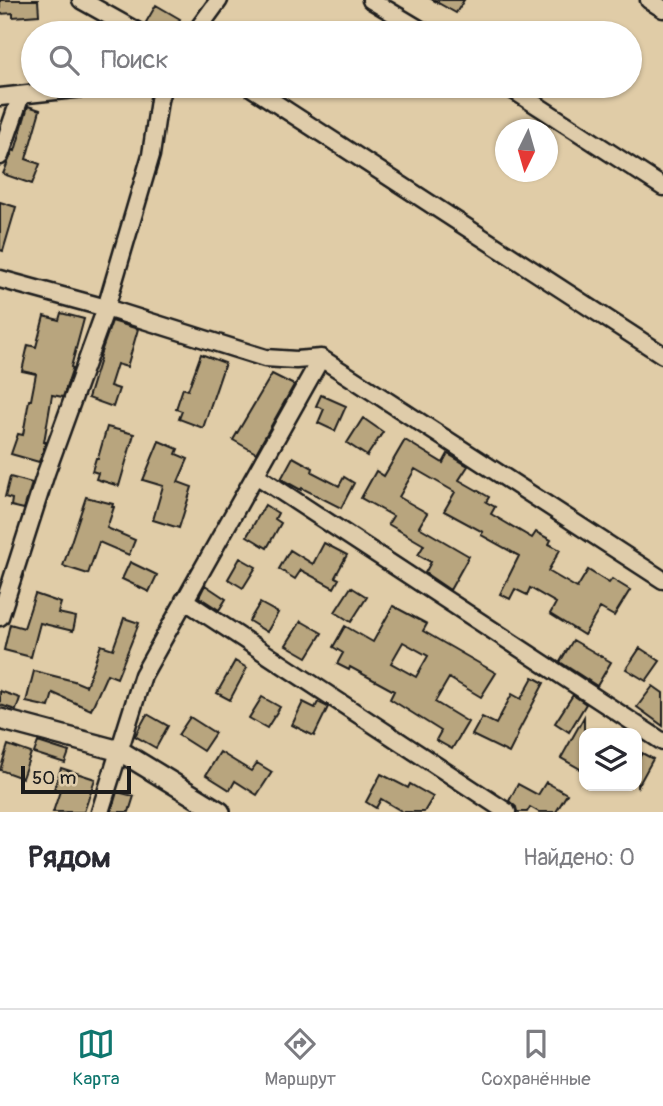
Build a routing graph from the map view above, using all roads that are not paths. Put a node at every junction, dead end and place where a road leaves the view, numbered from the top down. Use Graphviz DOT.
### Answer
graph roads {
  1 [pos="81,0"];
  2 [pos="219,0"];
  3 [pos="371,0"];
  4 [pos="649,0"];
  5 [pos="663,9"];
  6 [pos="119,21"];
  7 [pos="204,21"];
  8 [pos="406,21"];
  9 [pos="21,95"];
  10 [pos="0,96"];
  11 [pos="160,98"];
  12 [pos="267,98"];
  13 [pos="526,98"];
  14 [pos="0,156"];
  15 [pos="663,187"];
  16 [pos="0,279"];
  17 [pos="106,308"];
  18 [pos="663,355"];
  19 [pos="321,358"];
  20 [pos="256,475"];
  21 [pos="663,580"];
  22 [pos="184,600"];
  23 [pos="0,617"];
  24 [pos="0,719"];
  25 [pos="663,742"];
  26 [pos="120,751"];
  27 [pos="100,812"];
  28 [pos="220,812"];
  29 [pos="507,812"];
  1 -- 6 [label="street"];
  2 -- 7 [label="street"];
  3 -- 8 [label="street"];
  4 -- 5 [label="street"];
  9 -- 10 [label="street"];
  9 -- 14 [label="street"];
  11 -- 17 [label="street"];
  12 -- 18 [label="street"];
  13 -- 15 [label="street"];
  16 -- 17 [label="street"];
  17 -- 19 [label="street"];
  17 -- 23 [label="street"];
  19 -- 20 [label="street"];
  19 -- 21 [label="street"];
  20 -- 22 [label="street"];
  20 -- 25 [label="street"];
  22 -- 26 [label="street"];
  22 -- 29 [label="street"];
  24 -- 26 [label="street"];
  26 -- 27 [label="street"];
  26 -- 28 [label="street"];
}
